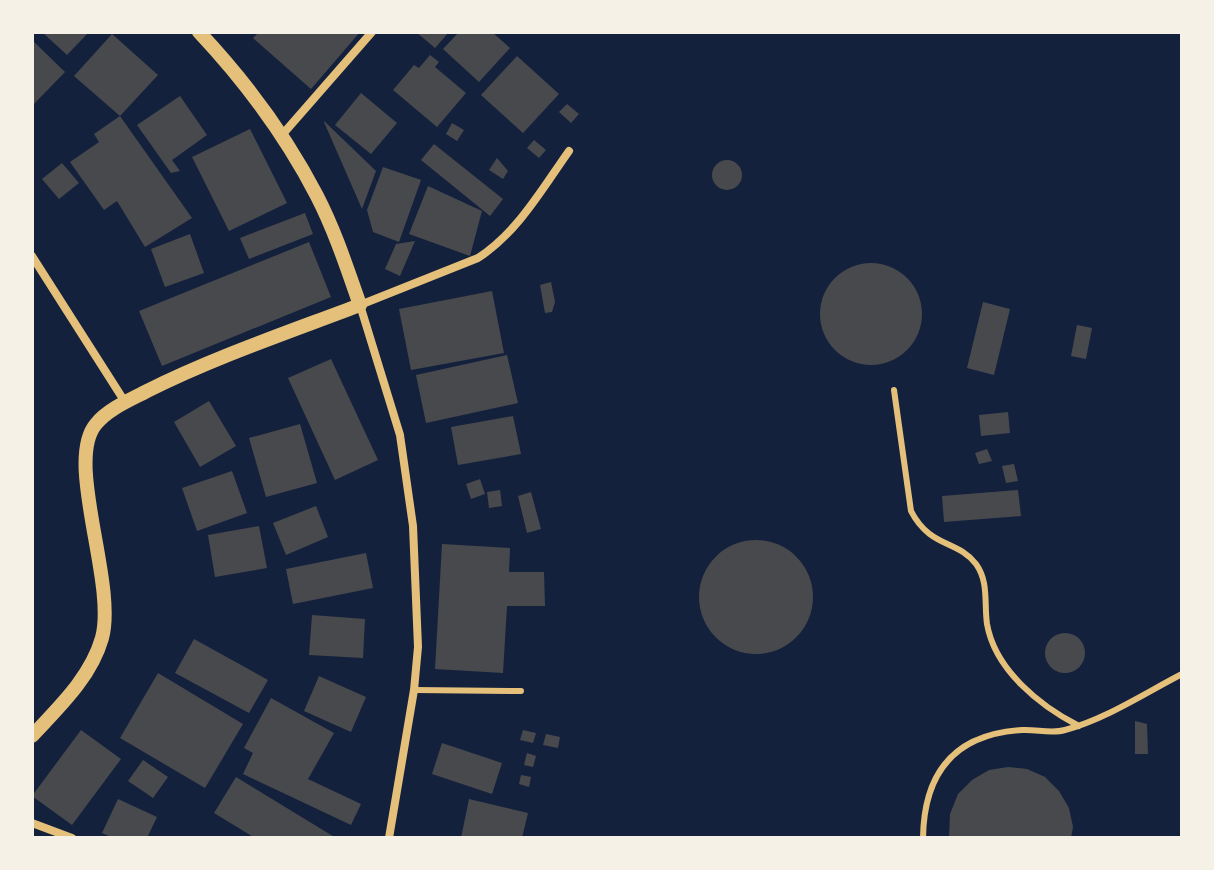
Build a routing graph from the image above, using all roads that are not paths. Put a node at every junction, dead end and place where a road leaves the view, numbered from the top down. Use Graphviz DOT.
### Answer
graph roads {
  1 [pos="199,32"];
  2 [pos="372,32"];
  3 [pos="282,135"];
  4 [pos="569,151"];
  5 [pos="32,256"];
  6 [pos="360,305"];
  7 [pos="894,390"];
  8 [pos="125,402"];
  9 [pos="1182,674"];
  10 [pos="414,690"];
  11 [pos="521,691"];
  12 [pos="1079,726"];
  13 [pos="32,736"];
  14 [pos="32,823"];
  15 [pos="72,838"];
  16 [pos="389,838"];
  17 [pos="923,838"];
  1 -- 3 [label="street"];
  2 -- 3 [label="street"];
  3 -- 6 [label="street"];
  4 -- 6 [label="street"];
  5 -- 8 [label="street"];
  6 -- 8 [label="street"];
  6 -- 10 [label="street"];
  7 -- 12 [label="lane"];
  8 -- 13 [label="street"];
  9 -- 12 [label="lane"];
  10 -- 11 [label="lane"];
  10 -- 16 [label="street"];
  12 -- 17 [label="lane"];
  14 -- 15 [label="street"];
}
